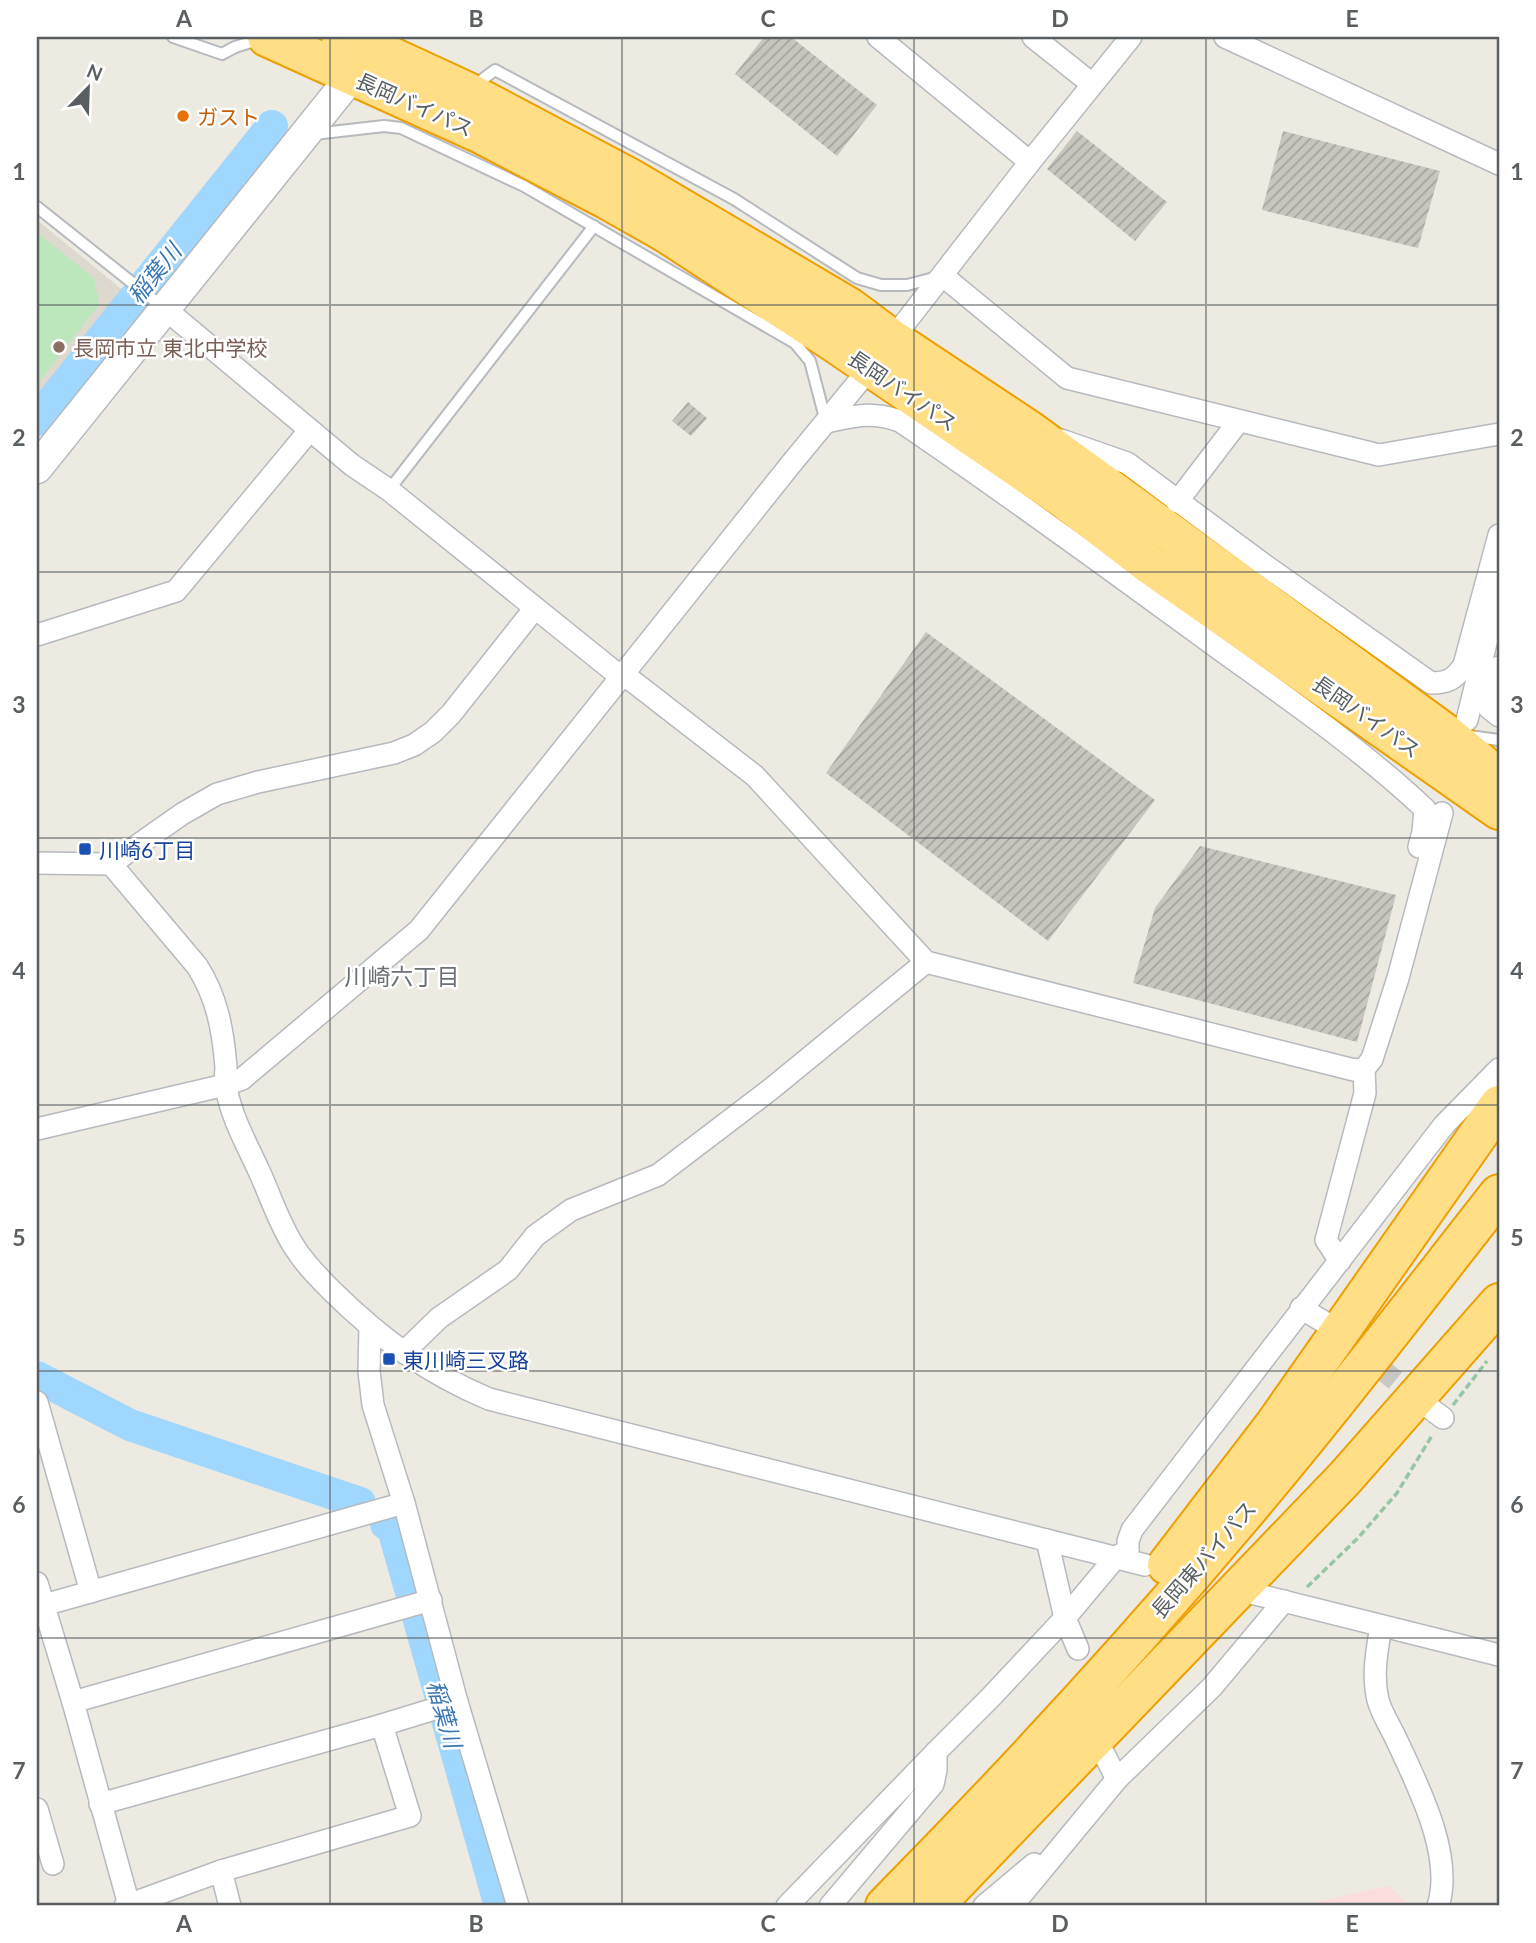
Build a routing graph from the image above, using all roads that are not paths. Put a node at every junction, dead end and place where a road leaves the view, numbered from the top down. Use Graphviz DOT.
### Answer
graph roads {
  1 [pos="173,37"];
  2 [pos="267,37"];
  3 [pos="878,37"];
  4 [pos="1033,37"];
  5 [pos="1131,37"];
  6 [pos="1225,37"];
  7 [pos="363,50"];
  8 [pos="1091,84"];
  9 [pos="466,90"];
  10 [pos="304,136"];
  11 [pos="1030,162"];
  12 [pos="1499,164"];
  13 [pos="37,207"];
  14 [pos="594,226"];
  15 [pos="943,276"];
  16 [pos="164,308"];
  17 [pos="881,354"];
  18 [pos="826,422"];
  19 [pos="1238,422"];
  20 [pos="1029,430"];
  21 [pos="309,431"];
  22 [pos="1499,434"];
  23 [pos="37,467"];
  24 [pos="389,490"];
  25 [pos="1177,502"];
  26 [pos="1499,535"];
  27 [pos="1263,564"];
  28 [pos="1150,582"];
  29 [pos="1499,590"];
  30 [pos="1273,607"];
  31 [pos="535,608"];
  32 [pos="37,635"];
  33 [pos="1499,667"];
  34 [pos="621,677"];
  35 [pos="1305,711"];
  36 [pos="1344,715"];
  37 [pos="1499,716"];
  38 [pos="1444,735"];
  39 [pos="1499,740"];
  40 [pos="1499,765"];
  41 [pos="1499,778"];
  42 [pos="1499,810"];
  43 [pos="1442,813"];
  44 [pos="1499,828"];
  45 [pos="37,863"];
  46 [pos="111,864"];
  47 [pos="926,962"];
  48 [pos="1384,1026"];
  49 [pos="1364,1069"];
  50 [pos="1499,1069"];
  51 [pos="225,1085"];
  52 [pos="1499,1105"];
  53 [pos="37,1129"];
  54 [pos="1499,1194"];
  55 [pos="1499,1231"];
  56 [pos="1340,1261"];
  57 [pos="1499,1303"];
  58 [pos="1301,1308"];
  59 [pos="1324,1322"];
  60 [pos="370,1328"];
  61 [pos="404,1352"];
  62 [pos="37,1402"];
  63 [pos="404,1503"];
  64 [pos="1047,1540"];
  65 [pos="1116,1558"];
  66 [pos="1145,1565"];
  67 [pos="37,1583"];
  68 [pos="91,1592"];
  69 [pos="1251,1593"];
  70 [pos="431,1600"];
  71 [pos="1284,1601"];
  72 [pos="40,1606"];
  73 [pos="1065,1618"];
  74 [pos="1381,1626"];
  75 [pos="1078,1648"];
  76 [pos="1499,1655"];
  77 [pos="73,1702"];
  78 [pos="457,1702"];
  79 [pos="382,1725"];
  80 [pos="936,1752"];
  81 [pos="1104,1754"];
  82 [pos="1117,1779"];
  83 [pos="100,1804"];
  84 [pos="37,1809"];
  85 [pos="1078,1826"];
  86 [pos="942,1849"];
  87 [pos="53,1864"];
  88 [pos="221,1871"];
  89 [pos="127,1906"];
  90 [pos="230,1906"];
  91 [pos="518,1906"];
  92 [pos="787,1906"];
  93 [pos="830,1906"];
  94 [pos="885,1906"];
  95 [pos="922,1906"];
  96 [pos="931,1906"];
  97 [pos="984,1906"];
  98 [pos="1012,1906"];
  99 [pos="1438,1906"];
  1 -- 2 [label="lane"];
  2 -- 7 [label="highway, 長岡バイパス"];
  3 -- 11 [label="street"];
  4 -- 8 [label="street"];
  5 -- 8 [label="street"];
  6 -- 12 [label="street"];
  7 -- 9 [label="highway, 長岡バイパス"];
  7 -- 10 [label="street"];
  7 -- 17 [label="highway, 長岡バイパス"];
  8 -- 11 [label="street"];
  9 -- 15 [label="lane"];
  9 -- 17 [label="highway, 長岡バイパス"];
  10 -- 14 [label="lane"];
  10 -- 16 [label="street"];
  11 -- 15 [label="street"];
  13 -- 16 [label="lane"];
  14 -- 18 [label="lane"];
  14 -- 24 [label="lane"];
  15 -- 17 [label="street"];
  15 -- 19 [label="street"];
  16 -- 21 [label="street"];
  16 -- 23 [label="street"];
  17 -- 18 [label="street"];
  17 -- 20 [label="highway, 長岡バイパス"];
  17 -- 28 [label="highway, 長岡バイパス"];
  18 -- 28 [label="street"];
  18 -- 34 [label="street"];
  19 -- 22 [label="street"];
  19 -- 25 [label="street"];
  20 -- 25 [label="street"];
  20 -- 30 [label="highway, 長岡バイパス"];
  21 -- 24 [label="street"];
  21 -- 32 [label="street"];
  24 -- 31 [label="street"];
  25 -- 27 [label="street"];
  26 -- 27 [label="street"];
  27 -- 30 [label="lane"];
  28 -- 35 [label="street"];
  28 -- 36 [label="highway, 長岡バイパス"];
  29 -- 38 [label="street"];
  30 -- 38 [label="highway, 長岡バイパス"];
  31 -- 34 [label="street"];
  31 -- 46 [label="street"];
  33 -- 37 [label="street"];
  34 -- 47 [label="street"];
  34 -- 51 [label="street"];
  35 -- 36 [label="lane"];
  35 -- 48 [label="street"];
  36 -- 38 [label="highway, 長岡バイパス"];
  38 -- 39 [label="lane"];
  38 -- 40 [label="highway"];
  38 -- 41 [label="highway, 長岡バイパス"];
  38 -- 42 [label="highway, 長岡バイパス"];
  38 -- 44 [label="highway"];
  43 -- 48 [label="street"];
  45 -- 46 [label="street"];
  46 -- 51 [label="street"];
  47 -- 49 [label="street"];
  47 -- 61 [label="street"];
  48 -- 49 [label="street"];
  49 -- 56 [label="street"];
  50 -- 56 [label="street"];
  51 -- 53 [label="street"];
  51 -- 60 [label="street"];
  52 -- 86 [label="highway"];
  54 -- 86 [label="highway, 長岡東バイパス"];
  55 -- 95 [label="highway, 長岡東バイパス"];
  56 -- 58 [label="street"];
  57 -- 96 [label="highway"];
  58 -- 59 [label="street"];
  58 -- 65 [label="street"];
  60 -- 61 [label="street"];
  60 -- 63 [label="street"];
  61 -- 64 [label="street"];
  62 -- 68 [label="street"];
  63 -- 68 [label="street"];
  63 -- 70 [label="street"];
  64 -- 65 [label="street"];
  64 -- 73 [label="street"];
  65 -- 66 [label="street"];
  65 -- 73 [label="street"];
  67 -- 72 [label="street"];
  68 -- 72 [label="street"];
  69 -- 71 [label="street"];
  70 -- 77 [label="street"];
  70 -- 78 [label="street"];
  71 -- 74 [label="street"];
  71 -- 82 [label="street"];
  72 -- 77 [label="street"];
  73 -- 75 [label="street"];
  73 -- 80 [label="street"];
  74 -- 76 [label="street"];
  74 -- 99 [label="street"];
  77 -- 83 [label="street"];
  78 -- 79 [label="street"];
  78 -- 91 [label="street"];
  79 -- 83 [label="street"];
  79 -- 88 [label="street"];
  80 -- 92 [label="street"];
  80 -- 93 [label="street"];
  81 -- 82 [label="street"];
  82 -- 85 [label="street"];
  83 -- 89 [label="street"];
  84 -- 87 [label="street"];
  85 -- 97 [label="street"];
  85 -- 98 [label="street"];
  86 -- 94 [label="highway, 長岡東バイパス"];
  88 -- 89 [label="street"];
  88 -- 90 [label="street"];
}
